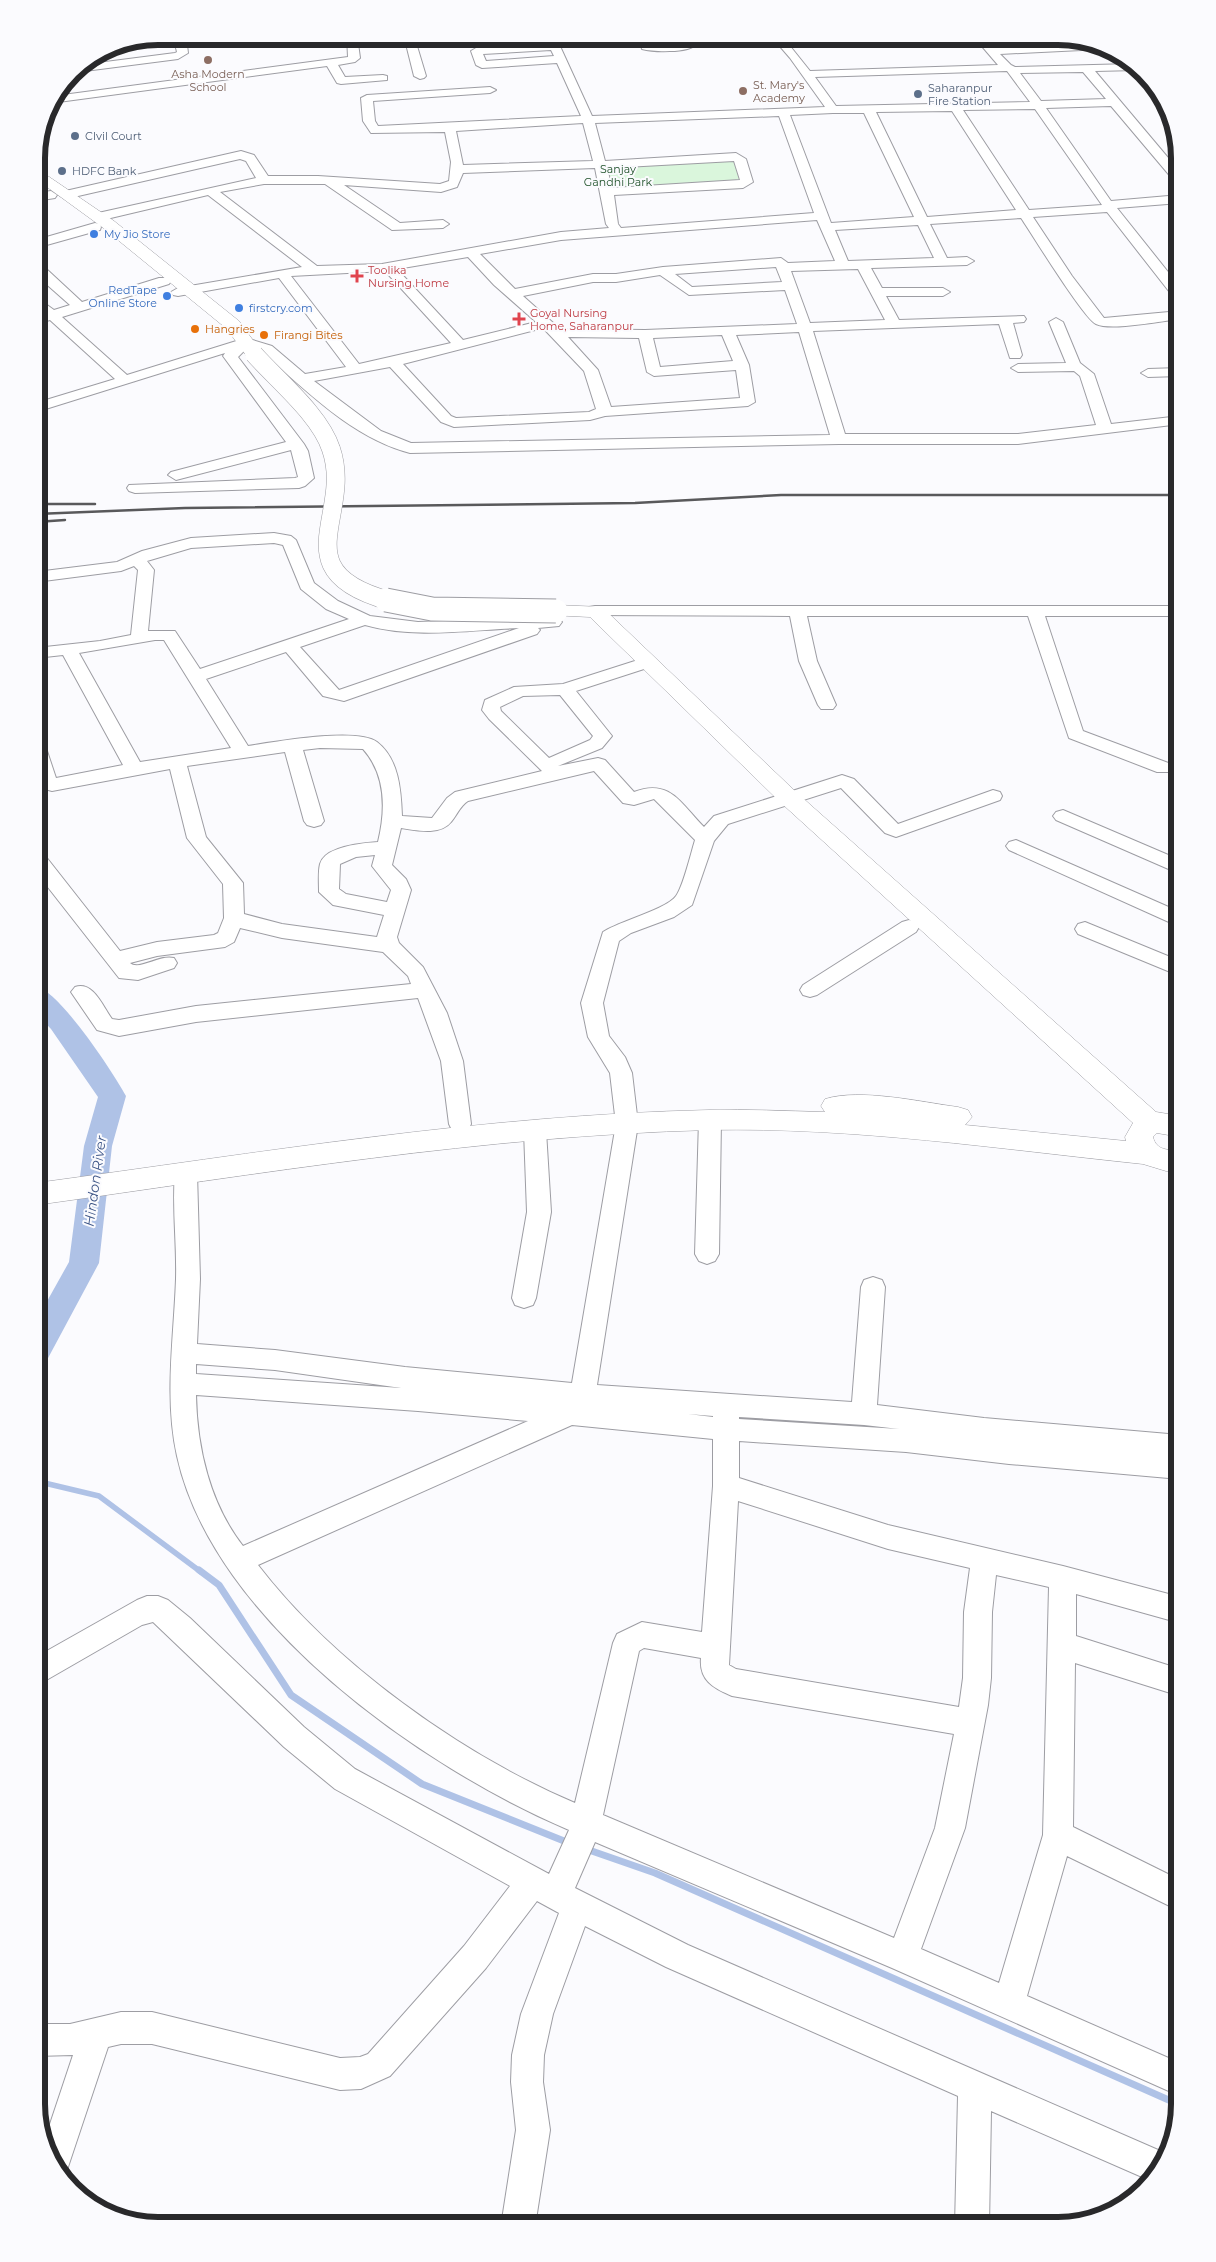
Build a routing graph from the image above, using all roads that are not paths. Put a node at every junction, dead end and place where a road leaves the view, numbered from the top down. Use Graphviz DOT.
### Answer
graph roads {
  1 [pos="181,45"];
  2 [pos="352,45"];
  3 [pos="411,45"];
  4 [pos="646,45"];
  5 [pos="690,45"];
  6 [pos="783,45"];
  7 [pos="988,45"];
  8 [pos="1059,45"];
  9 [pos="1087,49"];
  10 [pos="993,51"];
  11 [pos="1064,53"];
  12 [pos="1099,53"];
  13 [pos="560,59"];
  14 [pos="1112,59"];
  15 [pos="331,63"];
  16 [pos="94,65"];
  17 [pos="1007,66"];
  18 [pos="1117,67"];
  19 [pos="1125,67"];
  20 [pos="1086,68"];
  21 [pos="1072,69"];
  22 [pos="807,74"];
  23 [pos="420,76"];
  24 [pos="486,77"];
  25 [pos="383,78"];
  26 [pos="61,99"];
  27 [pos="495,101"];
  28 [pos="1115,102"];
  29 [pos="1038,105"];
  30 [pos="955,107"];
  31 [pos="833,110"];
  32 [pos="869,110"];
  33 [pos="783,112"];
  34 [pos="588,120"];
  35 [pos="450,128"];
  36 [pos="598,164"];
  37 [pos="457,169"];
  38 [pos="1171,169"];
  39 [pos="264,180"];
  40 [pos="330,181"];
  41 [pos="211,191"];
  42 [pos="608,192"];
  43 [pos="51,196"];
  44 [pos="1171,200"];
  45 [pos="1109,206"];
  46 [pos="1024,214"];
  47 [pos="924,221"];
  48 [pos="97,222"];
  49 [pos="825,222"];
  50 [pos="618,232"];
  51 [pos="45,241"];
  52 [pos="470,252"];
  53 [pos="451,254"];
  54 [pos="968,261"];
  55 [pos="942,262"];
  56 [pos="862,264"];
  57 [pos="843,265"];
  58 [pos="388,267"];
  59 [pos="783,267"];
  60 [pos="314,270"];
  61 [pos="664,271"];
  62 [pos="282,273"];
  63 [pos="45,275"];
  64 [pos="164,281"];
  65 [pos="1171,285"];
  66 [pos="790,286"];
  67 [pos="183,291"];
  68 [pos="876,292"];
  69 [pos="944,292"];
  70 [pos="513,294"];
  71 [pos="80,307"];
  72 [pos="45,309"];
  73 [pos="53,316"];
  74 [pos="1171,316"];
  75 [pos="45,318"];
  76 [pos="1019,319"];
  77 [pos="1004,320"];
  78 [pos="1056,322"];
  79 [pos="544,324"];
  80 [pos="895,325"];
  81 [pos="805,328"];
  82 [pos="727,331"];
  83 [pos="556,333"];
  84 [pos="645,334"];
  85 [pos="246,344"];
  86 [pos="459,344"];
  87 [pos="393,362"];
  88 [pos="742,365"];
  89 [pos="1075,367"];
  90 [pos="354,368"];
  91 [pos="654,372"];
  92 [pos="1148,372"];
  93 [pos="1171,372"];
  94 [pos="303,379"];
  95 [pos="125,380"];
  96 [pos="45,405"];
  97 [pos="664,407"];
  98 [pos="602,412"];
  99 [pos="1171,421"];
  100 [pos="1105,429"];
  101 [pos="839,439"];
  102 [pos="296,444"];
  103 [pos="176,475"];
  104 [pos="135,488"];
  105 [pos="137,559"];
  106 [pos="45,575"];
  107 [pos="1171,611"];
  108 [pos="798,612"];
  109 [pos="1036,612"];
  110 [pos="570,614"];
  111 [pos="364,620"];
  112 [pos="615,632"];
  113 [pos="139,638"];
  114 [pos="288,645"];
  115 [pos="68,649"];
  116 [pos="45,652"];
  117 [pos="638,665"];
  118 [pos="197,676"];
  119 [pos="564,689"];
  120 [pos="827,705"];
  121 [pos="293,746"];
  122 [pos="243,752"];
  123 [pos="177,762"];
  124 [pos="1164,768"];
  125 [pos="134,769"];
  126 [pos="550,769"];
  127 [pos="45,786"];
  128 [pos="992,796"];
  129 [pos="780,800"];
  130 [pos="1062,816"];
  131 [pos="393,820"];
  132 [pos="314,821"];
  133 [pos="705,839"];
  134 [pos="386,846"];
  135 [pos="1016,846"];
  136 [pos="1171,864"];
  137 [pos="45,870"];
  138 [pos="396,910"];
  139 [pos="1171,916"];
  140 [pos="234,918"];
  141 [pos="909,926"];
  142 [pos="1085,929"];
  143 [pos="389,946"];
  144 [pos="115,960"];
  145 [pos="168,963"];
  146 [pos="1171,965"];
  147 [pos="426,990"];
  148 [pos="810,990"];
  149 [pos="82,992"];
  150 [pos="626,1116"];
  151 [pos="710,1120"];
  152 [pos="460,1124"];
  153 [pos="535,1131"];
  154 [pos="398,1139"];
  155 [pos="1164,1141"];
  156 [pos="182,1170"];
  157 [pos="45,1179"];
  158 [pos="45,1193"];
  159 [pos="707,1254"];
  160 [pos="873,1287"];
  161 [pos="524,1298"];
  162 [pos="184,1368"];
  163 [pos="576,1404"];
  164 [pos="864,1414"];
  165 [pos="726,1417"];
  166 [pos="991,1441"];
  167 [pos="1171,1446"];
  168 [pos="1171,1467"];
  169 [pos="726,1486"];
  170 [pos="239,1561"];
  171 [pos="984,1561"];
  172 [pos="1062,1578"];
  173 [pos="1171,1608"];
  174 [pos="1062,1645"];
  175 [pos="716,1647"];
  176 [pos="45,1668"];
  177 [pos="1171,1680"];
  178 [pos="969,1723"];
  179 [pos="584,1828"];
  180 [pos="1058,1835"];
  181 [pos="557,1890"];
  182 [pos="1171,1892"];
  183 [pos="903,1957"];
  184 [pos="1008,2005"];
  185 [pos="97,2032"];
  186 [pos="45,2040"];
  187 [pos="1171,2076"];
  188 [pos="975,2087"];
  189 [pos="57,2153"];
  190 [pos="1153,2165"];
  191 [pos="519,2217"];
  192 [pos="972,2217"];
  1 -- 16 [label="street"];
  2 -- 15 [label="street"];
  3 -- 23 [label="street"];
  4 -- 5 [label="street"];
  6 -- 22 [label="street"];
  7 -- 10 [label="street"];
  8 -- 11 [label="street"];
  9 -- 11 [label="street"];
  10 -- 11 [label="street"];
  10 -- 17 [label="street"];
  11 -- 12 [label="street"];
  11 -- 17 [label="street"];
  11 -- 21 [label="street"];
  13 -- 24 [label="street"];
  13 -- 24 [label="street"];
  13 -- 34 [label="street"];
  14 -- 18 [label="street"];
  15 -- 25 [label="street"];
  15 -- 26 [label="street"];
  17 -- 21 [label="street"];
  17 -- 22 [label="street"];
  17 -- 29 [label="street"];
  18 -- 19 [label="street"];
  18 -- 20 [label="street"];
  20 -- 21 [label="street"];
  20 -- 28 [label="street"];
  22 -- 31 [label="street"];
  24 -- 27 [label="street"];
  24 -- 35 [label="street"];
  28 -- 29 [label="street"];
  28 -- 38 [label="street"];
  29 -- 30 [label="street"];
  29 -- 45 [label="street"];
  30 -- 32 [label="street"];
  30 -- 46 [label="street"];
  31 -- 32 [label="street"];
  31 -- 33 [label="street"];
  32 -- 47 [label="street"];
  33 -- 34 [label="street"];
  33 -- 49 [label="street"];
  34 -- 35 [label="street"];
  34 -- 36 [label="street"];
  35 -- 37 [label="street"];
  36 -- 37 [label="street"];
  36 -- 42 [label="street"];
  36 -- 42 [label="street"];
  37 -- 40 [label="street"];
  39 -- 40 [label="street"];
  39 -- 41 [label="street"];
  39 -- 43 [label="street"];
  40 -- 53 [label="street"];
  41 -- 48 [label="street"];
  41 -- 60 [label="street"];
  42 -- 50 [label="street"];
  43 -- 48 [label="main road"];
  44 -- 45 [label="street"];
  45 -- 46 [label="street"];
  45 -- 65 [label="street"];
  46 -- 47 [label="street"];
  46 -- 74 [label="street"];
  47 -- 49 [label="street"];
  47 -- 55 [label="street"];
  48 -- 51 [label="street"];
  48 -- 64 [label="main road"];
  48 -- 67 [label="main road"];
  49 -- 50 [label="street"];
  49 -- 57 [label="street"];
  50 -- 52 [label="street"];
  52 -- 53 [label="street"];
  52 -- 70 [label="street"];
  53 -- 58 [label="street"];
  54 -- 55 [label="street"];
  55 -- 56 [label="street"];
  56 -- 57 [label="street"];
  56 -- 68 [label="street"];
  57 -- 59 [label="street"];
  58 -- 60 [label="street"];
  58 -- 86 [label="street"];
  59 -- 61 [label="street"];
  59 -- 66 [label="street"];
  60 -- 62 [label="street"];
  61 -- 66 [label="street"];
  61 -- 70 [label="street"];
  62 -- 67 [label="street"];
  62 -- 90 [label="street"];
  63 -- 71 [label="street"];
  64 -- 67 [label="main road"];
  64 -- 71 [label="street"];
  66 -- 81 [label="street"];
  67 -- 85 [label="main road"];
  68 -- 69 [label="street"];
  68 -- 80 [label="street"];
  70 -- 79 [label="street"];
  71 -- 73 [label="street"];
  72 -- 73 [label="street"];
  73 -- 75 [label="street"];
  73 -- 95 [label="street"];
  76 -- 77 [label="street"];
  77 -- 80 [label="street"];
  77 -- 89 [label="street"];
  78 -- 89 [label="street"];
  79 -- 83 [label="street"];
  79 -- 86 [label="street"];
  80 -- 81 [label="street"];
  81 -- 82 [label="street"];
  81 -- 101 [label="street"];
  82 -- 84 [label="street"];
  82 -- 88 [label="street"];
  83 -- 84 [label="street"];
  83 -- 98 [label="street"];
  84 -- 91 [label="street"];
  85 -- 94 [label="street"];
  85 -- 95 [label="street"];
  85 -- 102 [label="street"];
  85 -- 110 [label="main road, bridge"];
  86 -- 87 [label="street"];
  87 -- 90 [label="street"];
  87 -- 98 [label="street"];
  88 -- 91 [label="street"];
  88 -- 97 [label="street"];
  89 -- 100 [label="street"];
  90 -- 94 [label="street"];
  91 -- 97 [label="street"];
  92 -- 93 [label="street"];
  94 -- 101 [label="street"];
  95 -- 96 [label="street"];
  97 -- 98 [label="street"];
  99 -- 100 [label="street"];
  100 -- 101 [label="street"];
  102 -- 103 [label="street"];
  102 -- 104 [label="street"];
  105 -- 106 [label="street"];
  105 -- 111 [label="street"];
  105 -- 113 [label="street"];
  107 -- 109 [label="street"];
  108 -- 109 [label="street"];
  108 -- 110 [label="street"];
  108 -- 120 [label="street"];
  109 -- 124 [label="street"];
  110 -- 111 [label="street"];
  110 -- 112 [label="main road"];
  110 -- 114 [label="street"];
  111 -- 114 [label="street"];
  112 -- 117 [label="main road"];
  112 -- 129 [label="main road"];
  113 -- 115 [label="street"];
  113 -- 118 [label="street"];
  114 -- 118 [label="street"];
  115 -- 116 [label="street"];
  115 -- 125 [label="street"];
  117 -- 119 [label="street"];
  117 -- 129 [label="main road"];
  118 -- 122 [label="street"];
  119 -- 126 [label="street"];
  119 -- 126 [label="street"];
  121 -- 122 [label="street"];
  121 -- 131 [label="street"];
  121 -- 132 [label="street"];
  122 -- 123 [label="street"];
  123 -- 125 [label="street"];
  123 -- 140 [label="street"];
  125 -- 127 [label="street"];
  126 -- 131 [label="street"];
  126 -- 133 [label="street"];
  128 -- 129 [label="street"];
  129 -- 133 [label="street"];
  129 -- 141 [label="main road"];
  129 -- 155 [label="main road"];
  130 -- 136 [label="street"];
  131 -- 134 [label="street"];
  133 -- 150 [label="street"];
  134 -- 138 [label="street"];
  134 -- 138 [label="street"];
  135 -- 139 [label="street"];
  137 -- 144 [label="street"];
  138 -- 143 [label="street"];
  140 -- 143 [label="street"];
  140 -- 144 [label="street"];
  141 -- 148 [label="street"];
  141 -- 155 [label="main road"];
  142 -- 146 [label="street"];
  143 -- 147 [label="street"];
  144 -- 145 [label="street"];
  147 -- 149 [label="street"];
  147 -- 152 [label="street"];
  150 -- 151 [label="main road"];
  150 -- 152 [label="main road"];
  150 -- 153 [label="main road"];
  150 -- 155 [label="main road"];
  150 -- 163 [label="street"];
  151 -- 155 [label="main road"];
  151 -- 159 [label="street"];
  152 -- 154 [label="main road"];
  153 -- 154 [label="main road"];
  153 -- 161 [label="street"];
  154 -- 156 [label="main road"];
  156 -- 157 [label="main road"];
  156 -- 158 [label="main road"];
  156 -- 162 [label="street"];
  160 -- 164 [label="street"];
  162 -- 163 [label="street"];
  162 -- 170 [label="street"];
  163 -- 165 [label="street"];
  163 -- 170 [label="street"];
  164 -- 165 [label="street"];
  164 -- 166 [label="street"];
  165 -- 166 [label="street"];
  165 -- 169 [label="street"];
  166 -- 167 [label="street"];
  166 -- 168 [label="street"];
  169 -- 171 [label="street"];
  169 -- 175 [label="street"];
  170 -- 179 [label="street"];
  171 -- 172 [label="street"];
  171 -- 178 [label="street"];
  172 -- 173 [label="street"];
  172 -- 174 [label="street"];
  174 -- 177 [label="street"];
  174 -- 180 [label="street"];
  175 -- 178 [label="street"];
  175 -- 179 [label="street"];
  176 -- 181 [label="street"];
  178 -- 183 [label="street"];
  179 -- 181 [label="street"];
  179 -- 183 [label="street"];
  180 -- 182 [label="street"];
  180 -- 184 [label="street"];
  181 -- 185 [label="street"];
  181 -- 188 [label="street"];
  181 -- 191 [label="street"];
  183 -- 184 [label="street"];
  184 -- 187 [label="street"];
  185 -- 186 [label="street"];
  185 -- 189 [label="street"];
  188 -- 190 [label="street"];
  188 -- 192 [label="street"];
}
